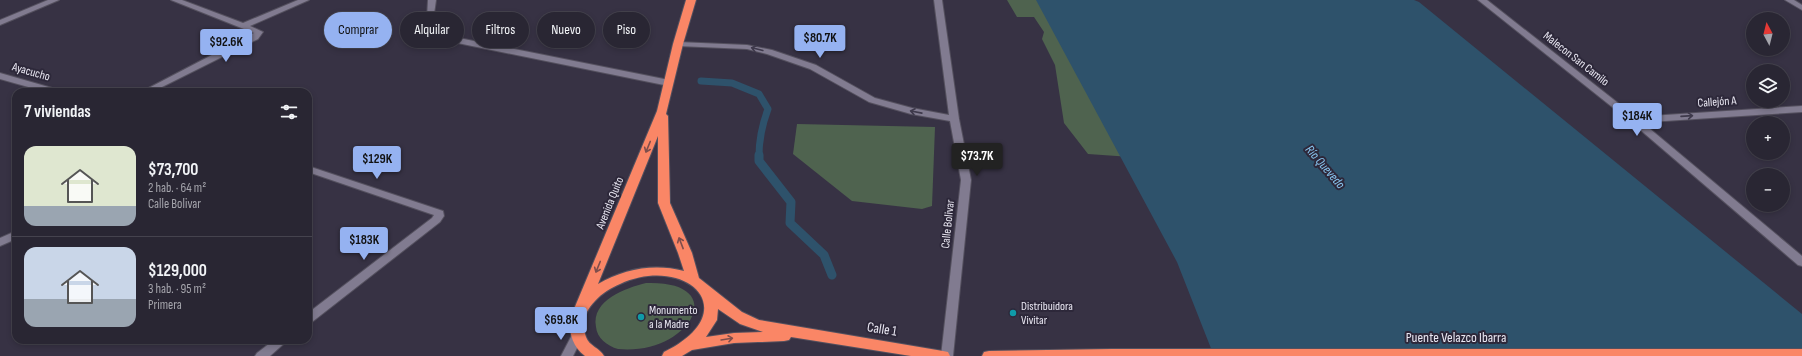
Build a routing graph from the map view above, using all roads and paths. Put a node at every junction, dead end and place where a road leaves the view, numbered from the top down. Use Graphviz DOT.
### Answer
graph roads {
  1 [pos="55,0"];
  2 [pos="175,0"];
  3 [pos="305,0"];
  4 [pos="432,0"];
  5 [pos="691,0"];
  6 [pos="938,0"];
  7 [pos="1482,0"];
  8 [pos="1789,0"];
  9 [pos="1802,8"];
  10 [pos="0,23"];
  11 [pos="243,26"];
  12 [pos="678,44"];
  13 [pos="0,76"];
  14 [pos="669,83"];
  15 [pos="42,88"];
  16 [pos="153,88"];
  17 [pos="1802,109"];
  18 [pos="662,111"];
  19 [pos="954,119"];
  20 [pos="1634,120"];
  21 [pos="312,170"];
  22 [pos="12,236"];
  23 [pos="0,243"];
  24 [pos="1802,262"];
  25 [pos="693,280"];
  26 [pos="705,290"];
  27 [pos="583,305"];
  28 [pos="312,317"];
  29 [pos="815,335"];
  30 [pos="577,336"];
  31 [pos="277,344"];
  32 [pos="689,345"];
  33 [pos="1802,354"];
  34 [pos="261,356"];
  35 [pos="567,356"];
  36 [pos="597,356"];
  37 [pos="669,356"];
  38 [pos="943,356"];
  39 [pos="947,356"];
  40 [pos="990,356"];
  1 -- 10 [label="street"];
  2 -- 11 [label="street"];
  3 -- 11 [label="street"];
  4 -- 14 [label="street"];
  5 -- 12 [label="highway, Avenida Quito"];
  6 -- 19 [label="street, Calle Bolivar"];
  7 -- 20 [label="street, Malecon San Camilo"];
  8 -- 9 [label="street"];
  11 -- 16 [label="street"];
  12 -- 14 [label="highway, Avenida Quito"];
  19 -- 12 [label="street, one-way"];
  13 -- 15 [label="street, Ayacucho"];
  14 -- 18 [label="highway, Avenida Quito"];
  20 -- 17 [label="street, Callejón A, one-way"];
  25 -- 18 [label="highway, Avenida Quito, one-way"];
  18 -- 27 [label="highway, Avenida Quito, one-way"];
  19 -- 39 [label="street, Calle Bolivar"];
  20 -- 24 [label="street, Malecon San Camilo"];
  21 -- 28 [label="street"];
  22 -- 23 [label="street"];
  25 -- 26 [label="highway, Calle 1"];
  25 -- 27 [label="highway"];
  26 -- 29 [label="highway, Calle 1"];
  26 -- 32 [label="highway"];
  27 -- 30 [label="highway, Avenida Quito"];
  32 -- 29 [label="highway, Calle 1, one-way"];
  29 -- 38 [label="highway, Calle 1"];
  30 -- 35 [label="street"];
  30 -- 36 [label="highway"];
  31 -- 34 [label="street"];
  32 -- 37 [label="highway"];
  33 -- 40 [label="highway, Puente Velazco Ibarra"];
}
